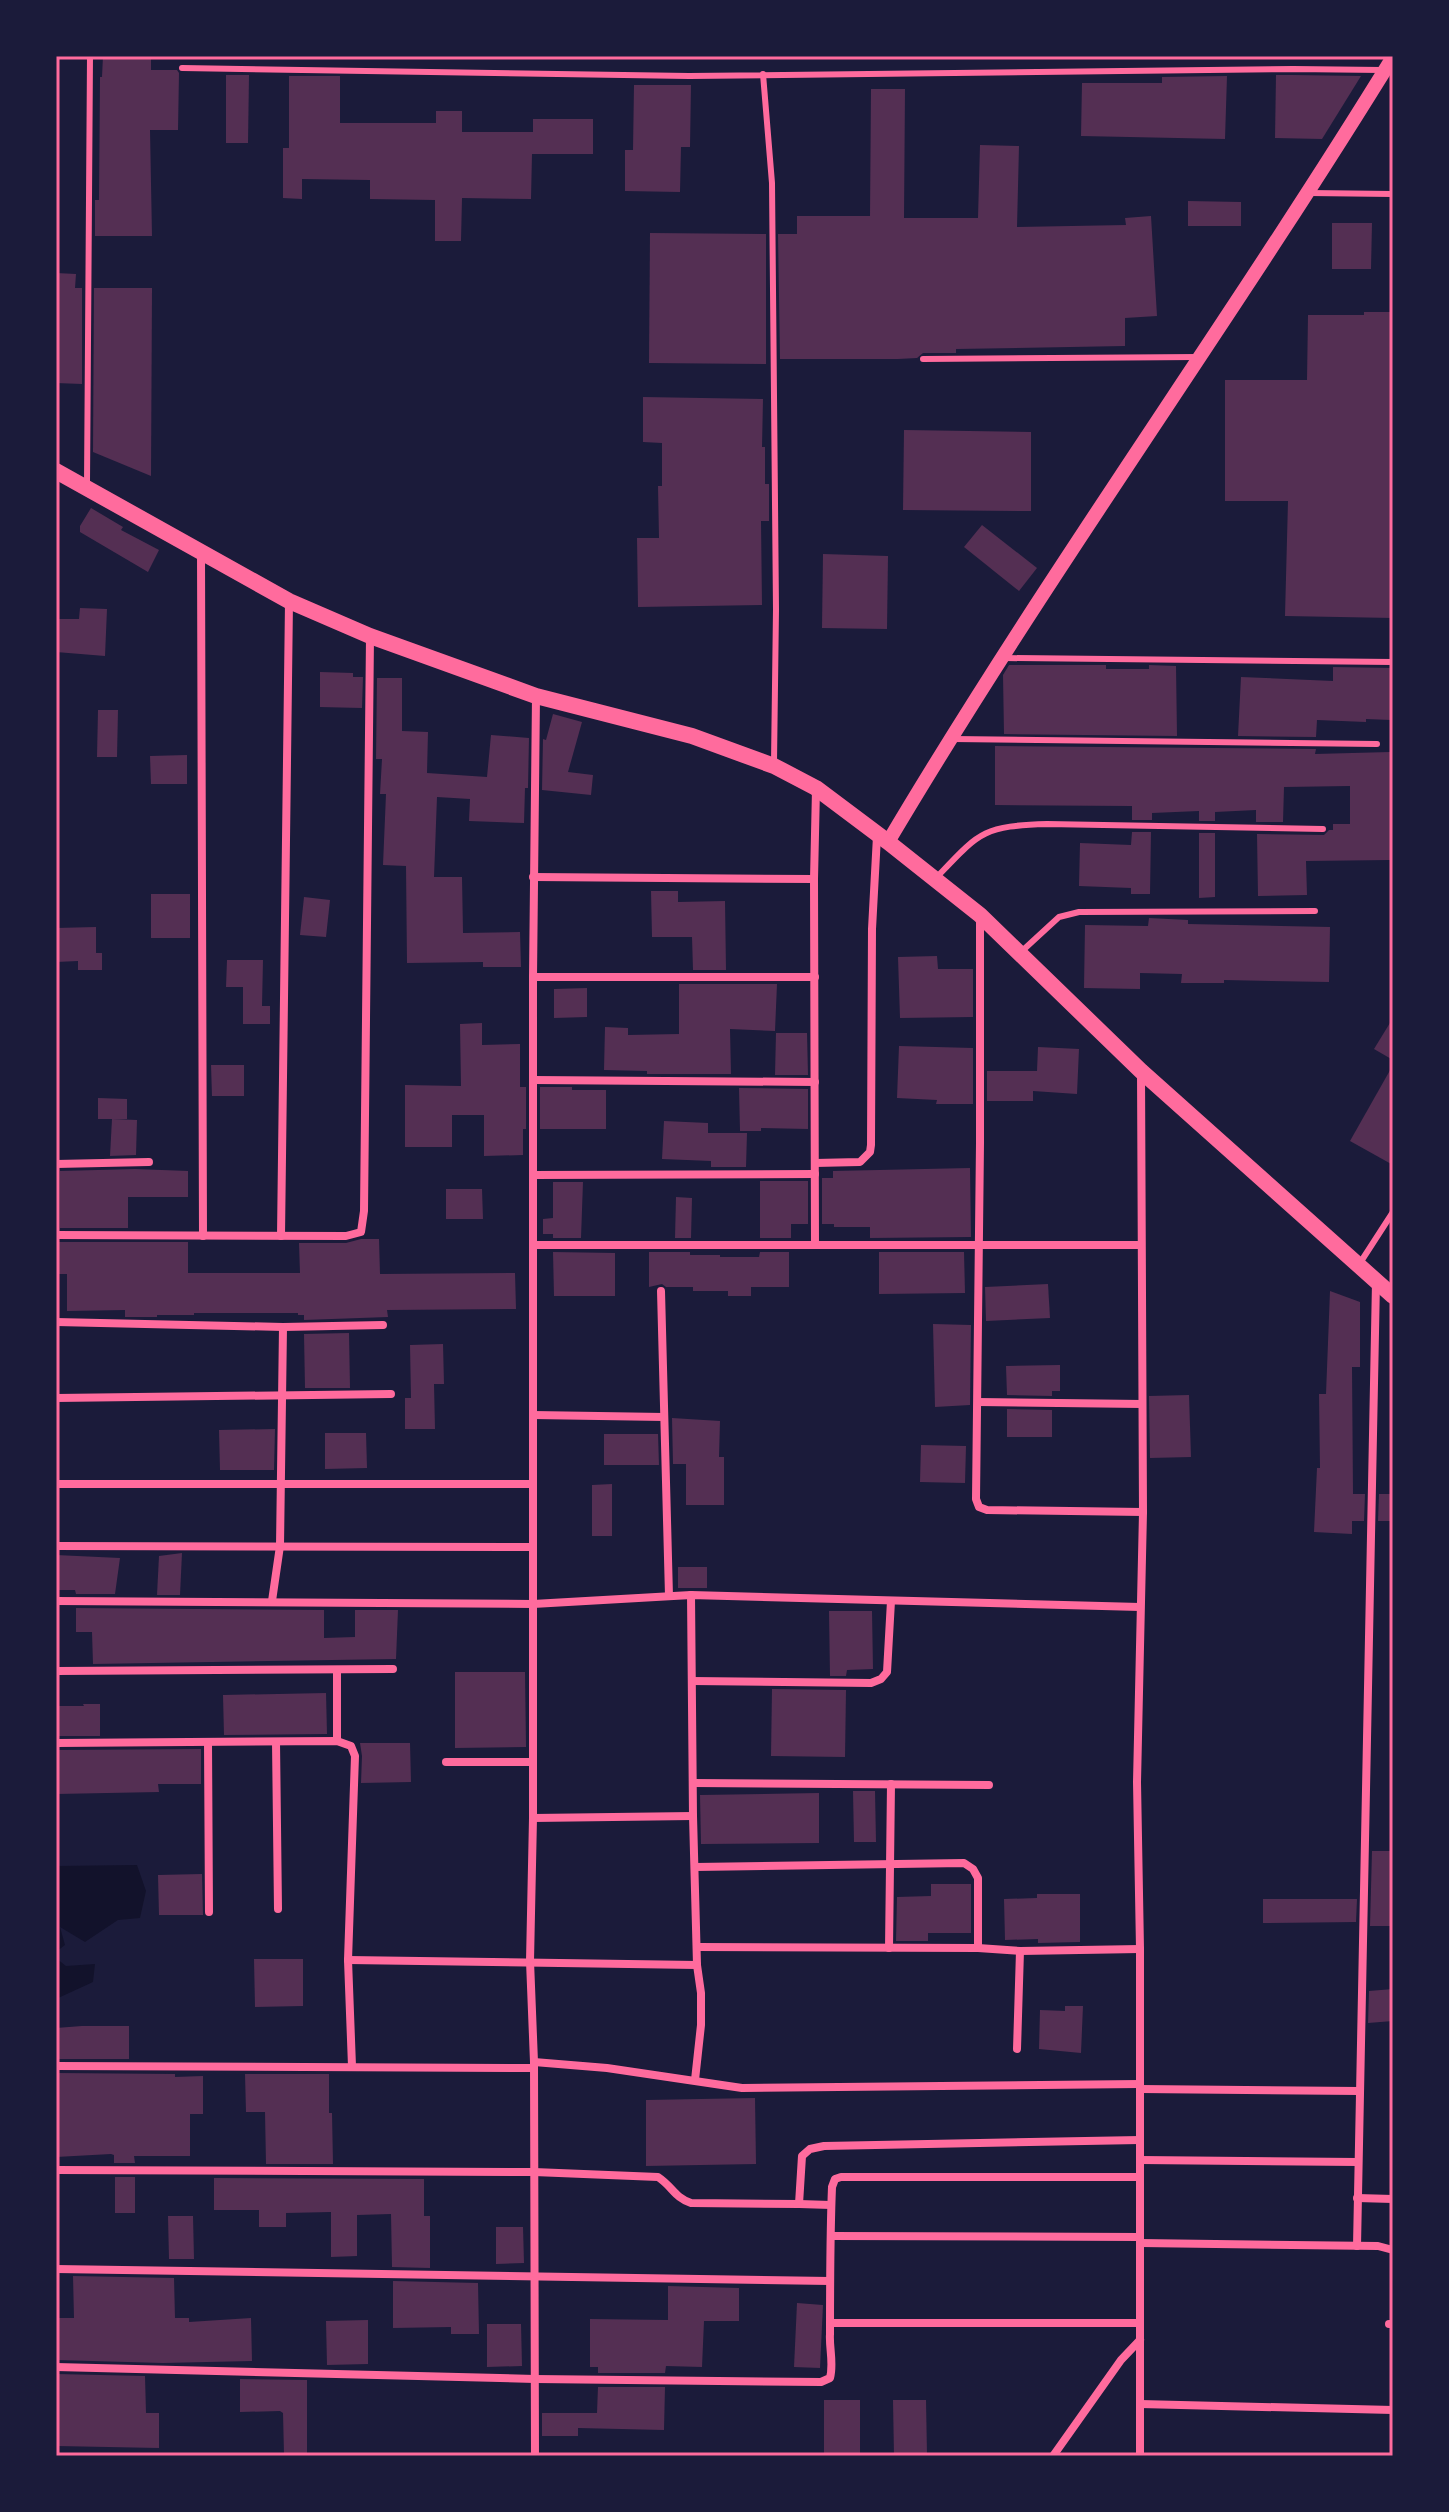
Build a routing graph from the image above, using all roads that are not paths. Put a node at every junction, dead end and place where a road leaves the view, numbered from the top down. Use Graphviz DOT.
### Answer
graph roads {
  1 [pos="90,56"];
  2 [pos="1389,64"];
  3 [pos="182,68"];
  4 [pos="763,74"];
  5 [pos="1305,193"];
  6 [pos="1393,194"];
  7 [pos="1198,357"];
  8 [pos="923,359"];
  9 [pos="56,471"];
  10 [pos="86,488"];
  11 [pos="201,552"];
  12 [pos="289,601"];
  13 [pos="370,636"];
  14 [pos="1001,658"];
  15 [pos="1393,662"];
  16 [pos="536,696"];
  17 [pos="949,739"];
  18 [pos="1377,744"];
  19 [pos="774,766"];
  20 [pos="816,788"];
  21 [pos="1323,829"];
  22 [pos="883,838"];
  23 [pos="533,877"];
  24 [pos="814,879"];
  25 [pos="935,879"];
  26 [pos="1315,911"];
  27 [pos="980,915"];
  28 [pos="1019,954"];
  29 [pos="533,977"];
  30 [pos="815,977"];
  31 [pos="1141,1071"];
  32 [pos="533,1080"];
  33 [pos="815,1082"];
  34 [pos="149,1162"];
  35 [pos="815,1163"];
  36 [pos="56,1164"];
  37 [pos="815,1174"];
  38 [pos="533,1175"];
  39 [pos="1393,1212"];
  40 [pos="56,1235"];
  41 [pos="203,1236"];
  42 [pos="281,1236"];
  43 [pos="533,1245"];
  44 [pos="815,1245"];
  45 [pos="979,1245"];
  46 [pos="1141,1245"];
  47 [pos="1358,1266"];
  48 [pos="1376,1282"];
  49 [pos="661,1291"];
  50 [pos="1393,1296"];
  51 [pos="56,1322"];
  52 [pos="383,1325"];
  53 [pos="283,1327"];
  54 [pos="391,1394"];
  55 [pos="282,1395"];
  56 [pos="56,1398"];
  57 [pos="978,1402"];
  58 [pos="1142,1404"];
  59 [pos="533,1415"];
  60 [pos="664,1417"];
  61 [pos="56,1484"];
  62 [pos="282,1484"];
  63 [pos="532,1484"];
  64 [pos="1143,1512"];
  65 [pos="56,1546"];
  66 [pos="280,1546"];
  67 [pos="533,1547"];
  68 [pos="691,1595"];
  69 [pos="669,1596"];
  70 [pos="56,1601"];
  71 [pos="272,1601"];
  72 [pos="891,1601"];
  73 [pos="533,1604"];
  74 [pos="1140,1607"];
  75 [pos="393,1669"];
  76 [pos="337,1670"];
  77 [pos="56,1671"];
  78 [pos="692,1681"];
  79 [pos="337,1741"];
  80 [pos="208,1742"];
  81 [pos="276,1742"];
  82 [pos="56,1743"];
  83 [pos="446,1762"];
  84 [pos="533,1762"];
  85 [pos="693,1783"];
  86 [pos="891,1784"];
  87 [pos="989,1785"];
  88 [pos="693,1816"];
  89 [pos="533,1818"];
  90 [pos="890,1865"];
  91 [pos="695,1867"];
  92 [pos="278,1909"];
  93 [pos="209,1912"];
  94 [pos="697,1947"];
  95 [pos="889,1948"];
  96 [pos="978,1948"];
  97 [pos="1140,1949"];
  98 [pos="1020,1951"];
  99 [pos="348,1960"];
  100 [pos="530,1961"];
  101 [pos="697,1965"];
  102 [pos="1017,2049"];
  103 [pos="534,2065"];
  104 [pos="56,2066"];
  105 [pos="352,2066"];
  106 [pos="695,2080"];
  107 [pos="1140,2086"];
  108 [pos="1359,2091"];
  109 [pos="1140,2140"];
  110 [pos="1140,2160"];
  111 [pos="1358,2162"];
  112 [pos="56,2170"];
  113 [pos="534,2172"];
  114 [pos="1140,2177"];
  115 [pos="1357,2198"];
  116 [pos="1393,2199"];
  117 [pos="799,2204"];
  118 [pos="831,2205"];
  119 [pos="831,2236"];
  120 [pos="1140,2240"];
  121 [pos="1357,2246"];
  122 [pos="1393,2250"];
  123 [pos="56,2269"];
  124 [pos="535,2275"];
  125 [pos="830,2281"];
  126 [pos="830,2323"];
  127 [pos="1140,2323"];
  128 [pos="1140,2340"];
  129 [pos="56,2367"];
  130 [pos="535,2379"];
  131 [pos="1140,2404"];
  132 [pos="1393,2410"];
  133 [pos="535,2456"];
  134 [pos="1053,2456"];
  135 [pos="1140,2456"];
  1 -- 10 [label="lane"];
  2 -- 4 [label="lane"];
  2 -- 5 [label="street"];
  3 -- 4 [label="lane"];
  4 -- 19 [label="lane"];
  5 -- 6 [label="lane"];
  5 -- 7 [label="street"];
  7 -- 8 [label="lane"];
  7 -- 14 [label="street"];
  9 -- 10 [label="main road"];
  10 -- 11 [label="main road"];
  11 -- 12 [label="main road"];
  11 -- 41 [label="street"];
  12 -- 13 [label="main road"];
  12 -- 42 [label="street"];
  13 -- 16 [label="main road"];
  13 -- 42 [label="street"];
  14 -- 15 [label="lane"];
  14 -- 17 [label="street"];
  16 -- 19 [label="main road"];
  16 -- 23 [label="street"];
  17 -- 18 [label="lane"];
  17 -- 22 [label="street"];
  19 -- 20 [label="main road"];
  20 -- 22 [label="main road"];
  20 -- 24 [label="street"];
  21 -- 25 [label="lane"];
  22 -- 25 [label="main road"];
  22 -- 35 [label="street"];
  23 -- 24 [label="street"];
  23 -- 29 [label="street"];
  24 -- 30 [label="street"];
  25 -- 27 [label="main road"];
  26 -- 28 [label="lane"];
  27 -- 28 [label="main road"];
  27 -- 45 [label="street"];
  28 -- 31 [label="main road"];
  29 -- 30 [label="street"];
  29 -- 32 [label="street"];
  30 -- 33 [label="street"];
  31 -- 46 [label="street"];
  31 -- 47 [label="main road"];
  32 -- 33 [label="street"];
  32 -- 38 [label="street"];
  33 -- 35 [label="street"];
  34 -- 36 [label="street"];
  35 -- 37 [label="street"];
  37 -- 38 [label="street"];
  37 -- 44 [label="street"];
  38 -- 43 [label="street"];
  39 -- 47 [label="lane"];
  40 -- 41 [label="street"];
  41 -- 42 [label="street"];
  43 -- 44 [label="street"];
  43 -- 59 [label="street"];
  44 -- 45 [label="street"];
  45 -- 46 [label="street"];
  45 -- 57 [label="street"];
  46 -- 58 [label="street"];
  47 -- 48 [label="main road"];
  48 -- 50 [label="main road"];
  48 -- 108 [label="street"];
  49 -- 60 [label="street"];
  51 -- 53 [label="street"];
  52 -- 53 [label="street"];
  53 -- 55 [label="street"];
  54 -- 55 [label="street"];
  55 -- 56 [label="street"];
  55 -- 62 [label="street"];
  57 -- 58 [label="street"];
  57 -- 64 [label="street"];
  58 -- 64 [label="street"];
  59 -- 60 [label="street"];
  59 -- 63 [label="street"];
  60 -- 69 [label="street"];
  61 -- 62 [label="street"];
  62 -- 63 [label="street"];
  62 -- 66 [label="street"];
  63 -- 67 [label="street"];
  64 -- 74 [label="street"];
  65 -- 66 [label="street"];
  66 -- 67 [label="street"];
  66 -- 71 [label="street"];
  67 -- 73 [label="street"];
  68 -- 69 [label="street"];
  68 -- 72 [label="street"];
  68 -- 78 [label="street"];
  69 -- 73 [label="street"];
  70 -- 71 [label="street"];
  71 -- 73 [label="street"];
  72 -- 74 [label="street"];
  72 -- 78 [label="street"];
  73 -- 84 [label="street"];
  74 -- 97 [label="street"];
  75 -- 76 [label="street"];
  76 -- 77 [label="street"];
  76 -- 79 [label="street"];
  78 -- 85 [label="street"];
  79 -- 81 [label="street"];
  79 -- 99 [label="street"];
  80 -- 81 [label="street"];
  80 -- 82 [label="street"];
  80 -- 93 [label="street"];
  81 -- 92 [label="street"];
  83 -- 84 [label="street"];
  84 -- 89 [label="street"];
  85 -- 86 [label="street"];
  85 -- 88 [label="street"];
  86 -- 87 [label="street"];
  86 -- 90 [label="street"];
  88 -- 89 [label="street"];
  88 -- 91 [label="street"];
  89 -- 100 [label="street"];
  90 -- 91 [label="street"];
  90 -- 95 [label="street"];
  90 -- 96 [label="street"];
  91 -- 94 [label="street"];
  94 -- 95 [label="street"];
  94 -- 101 [label="street"];
  95 -- 96 [label="street"];
  96 -- 98 [label="street"];
  97 -- 98 [label="street"];
  97 -- 107 [label="street"];
  98 -- 102 [label="street"];
  99 -- 100 [label="street"];
  99 -- 105 [label="street"];
  100 -- 101 [label="street"];
  100 -- 103 [label="street"];
  101 -- 106 [label="street"];
  103 -- 105 [label="street"];
  103 -- 106 [label="street"];
  103 -- 113 [label="street"];
  104 -- 105 [label="street"];
  106 -- 107 [label="street"];
  107 -- 108 [label="street"];
  107 -- 109 [label="street"];
  108 -- 111 [label="street"];
  109 -- 110 [label="street"];
  109 -- 117 [label="street"];
  110 -- 111 [label="street"];
  110 -- 114 [label="street"];
  111 -- 115 [label="street"];
  112 -- 113 [label="street"];
  113 -- 117 [label="street"];
  113 -- 124 [label="street"];
  114 -- 118 [label="street"];
  114 -- 120 [label="street"];
  115 -- 116 [label="street"];
  115 -- 121 [label="street"];
  117 -- 118 [label="street"];
  118 -- 119 [label="street"];
  119 -- 120 [label="street"];
  119 -- 125 [label="street"];
  120 -- 121 [label="street"];
  120 -- 127 [label="street"];
  121 -- 122 [label="street"];
  123 -- 124 [label="street"];
  124 -- 125 [label="street"];
  124 -- 130 [label="street"];
  125 -- 126 [label="street"];
  126 -- 127 [label="street"];
  126 -- 130 [label="street"];
  127 -- 128 [label="street"];
  128 -- 131 [label="street"];
  128 -- 134 [label="street"];
  129 -- 130 [label="street"];
  130 -- 133 [label="street"];
  131 -- 132 [label="street"];
  131 -- 135 [label="street"];
}
